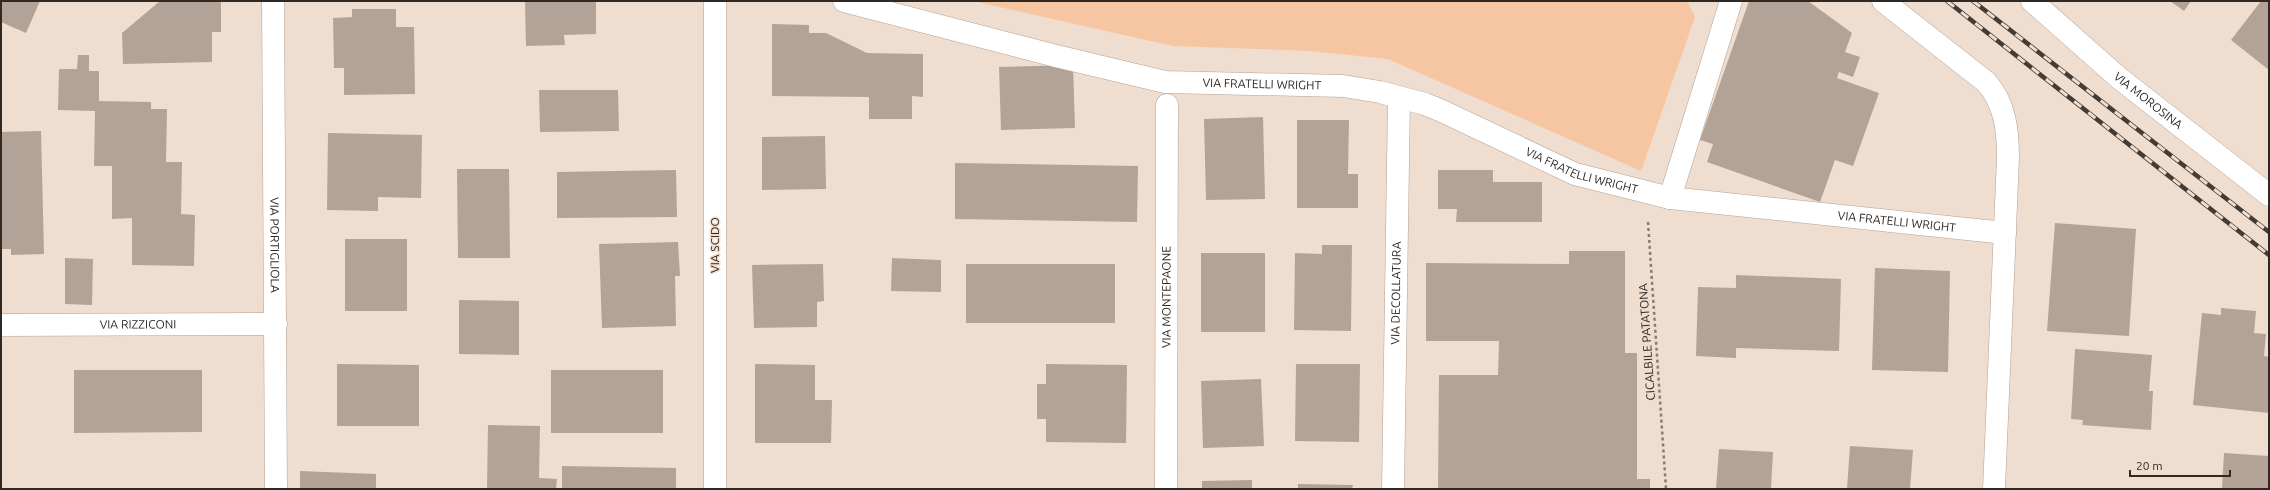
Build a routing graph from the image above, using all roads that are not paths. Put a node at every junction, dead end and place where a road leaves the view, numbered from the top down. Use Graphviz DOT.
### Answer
graph roads {
  1 [pos="273,1"];
  2 [pos="715,1"];
  3 [pos="844,1"];
  4 [pos="1731,1"];
  5 [pos="1883,1"];
  6 [pos="2032,1"];
  7 [pos="1399,98"];
  8 [pos="1167,105"];
  9 [pos="2269,195"];
  10 [pos="1670,198"];
  11 [pos="2005,234"];
  12 [pos="276,324"];
  13 [pos="1,325"];
  14 [pos="276,489"];
  15 [pos="715,489"];
  16 [pos="1166,489"];
  17 [pos="1393,489"];
  18 [pos="1994,489"];
  1 -- 12 [label="street, VIA PORTIGLIOLA"];
  2 -- 15 [label="street, VIA SCIDO"];
  3 -- 7 [label="street, VIA FRATELLI WRIGHT"];
  4 -- 10 [label="street"];
  5 -- 11 [label="street"];
  6 -- 9 [label="street, VIA MOROSINA"];
  7 -- 10 [label="street, VIA FRATELLI WRIGHT"];
  7 -- 17 [label="street, VIA DECOLLATURA"];
  8 -- 16 [label="street, VIA MONTEPAONE"];
  10 -- 11 [label="street, VIA FRATELLI WRIGHT"];
  11 -- 18 [label="street"];
  12 -- 13 [label="street, VIA RIZZICONI"];
  12 -- 14 [label="street, VIA PORTIGLIOLA"];
}
